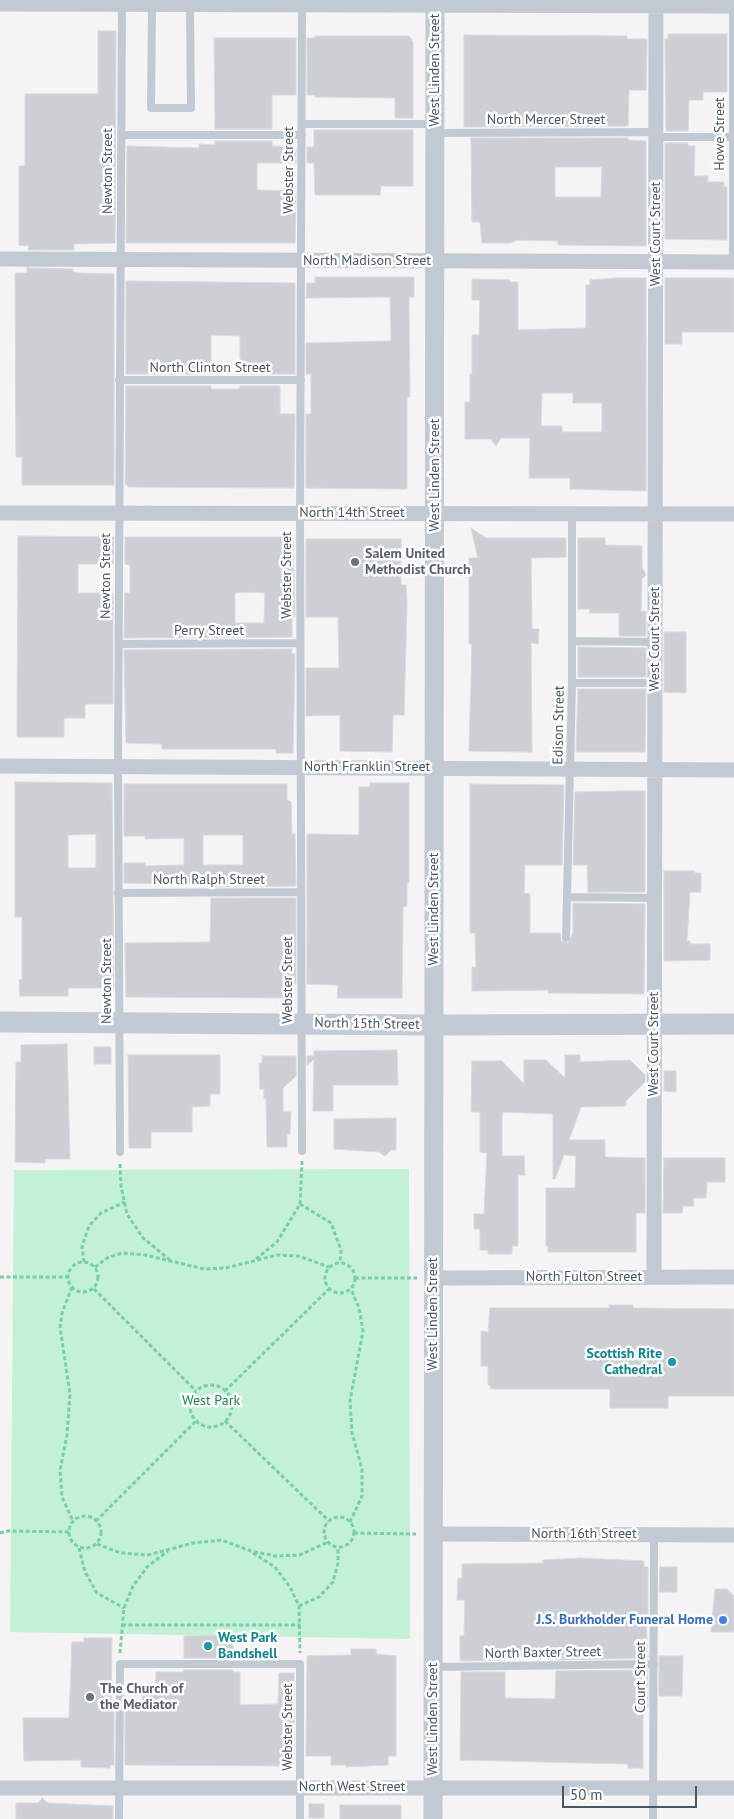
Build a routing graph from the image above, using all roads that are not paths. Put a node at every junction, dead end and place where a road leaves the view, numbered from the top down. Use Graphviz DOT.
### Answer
graph roads {
  1 [pos="122,2"];
  2 [pos="302,2"];
  3 [pos="435,3"];
  4 [pos="656,3"];
  5 [pos="0,4"];
  6 [pos="152,5"];
  7 [pos="190,5"];
  8 [pos="734,6"];
  9 [pos="302,124"];
  10 [pos="435,128"];
  11 [pos="656,134"];
  12 [pos="121,135"];
  13 [pos="302,135"];
  14 [pos="733,137"];
  15 [pos="0,259"];
  16 [pos="120,260"];
  17 [pos="436,261"];
  18 [pos="656,261"];
  19 [pos="302,262"];
  20 [pos="734,262"];
  21 [pos="119,380"];
  22 [pos="301,380"];
  23 [pos="0,513"];
  24 [pos="118,513"];
  25 [pos="300,513"];
  26 [pos="435,513"];
  27 [pos="572,514"];
  28 [pos="655,514"];
  29 [pos="734,514"];
  30 [pos="572,641"];
  31 [pos="655,642"];
  32 [pos="119,644"];
  33 [pos="300,644"];
  34 [pos="572,683"];
  35 [pos="655,683"];
  36 [pos="0,766"];
  37 [pos="118,766"];
  38 [pos="300,767"];
  39 [pos="435,768"];
  40 [pos="570,768"];
  41 [pos="655,770"];
  42 [pos="734,770"];
  43 [pos="300,892"];
  44 [pos="118,893"];
  45 [pos="567,897"];
  46 [pos="654,898"];
  47 [pos="566,938"];
  48 [pos="0,1022"];
  49 [pos="120,1022"];
  50 [pos="300,1023"];
  51 [pos="654,1024"];
  52 [pos="734,1024"];
  53 [pos="434,1025"];
  54 [pos="302,1151"];
  55 [pos="120,1152"];
  56 [pos="654,1277"];
  57 [pos="734,1277"];
  58 [pos="434,1278"];
  59 [pos="433,1534"];
  60 [pos="654,1534"];
  61 [pos="734,1534"];
  62 [pos="654,1664"];
  63 [pos="433,1667"];
  64 [pos="433,1787"];
  65 [pos="0,1788"];
  66 [pos="120,1788"];
  67 [pos="300,1788"];
  68 [pos="653,1788"];
  69 [pos="734,1788"];
  70 [pos="119,1819"];
  71 [pos="300,1819"];
  72 [pos="432,1819"];
  73 [pos="653,1819"];
  1 -- 5 [label="street"];
  1 -- 6 [label="street"];
  1 -- 12 [label="lane, Newton Street"];
  2 -- 3 [label="street"];
  2 -- 7 [label="street"];
  2 -- 9 [label="lane, Webster Street"];
  3 -- 4 [label="street"];
  3 -- 10 [label="street, West Linden Street"];
  4 -- 8 [label="street"];
  4 -- 11 [label="street, West Court Street"];
  6 -- 7 [label="street"];
  6 -- 7 [label="lane"];
  8 -- 14 [label="lane, Howe Street"];
  9 -- 10 [label="lane, North Mercer Street"];
  9 -- 13 [label="lane, Webster Street"];
  10 -- 11 [label="lane, North Mercer Street"];
  10 -- 17 [label="street, West Linden Street"];
  11 -- 14 [label="lane, North Mercer Street"];
  11 -- 18 [label="street, West Court Street"];
  12 -- 13 [label="lane"];
  12 -- 16 [label="lane, Newton Street"];
  13 -- 19 [label="lane, Webster Street"];
  14 -- 20 [label="lane, Howe Street"];
  15 -- 16 [label="street, North Madison Street"];
  16 -- 19 [label="street, North Madison Street"];
  16 -- 21 [label="lane, Newton Street"];
  17 -- 18 [label="street, North Madison Street"];
  17 -- 19 [label="street, North Madison Street"];
  17 -- 26 [label="street, West Linden Street"];
  18 -- 20 [label="street, North Madison Street"];
  18 -- 28 [label="street, West Court Street"];
  19 -- 22 [label="lane, Webster Street"];
  21 -- 22 [label="lane, North Clinton Street"];
  21 -- 24 [label="lane, Newton Street"];
  22 -- 25 [label="lane, Webster Street"];
  23 -- 24 [label="street, North 14th Street"];
  24 -- 25 [label="street, North 14th Street"];
  24 -- 32 [label="lane, Newton Street"];
  25 -- 26 [label="street, North 14th Street"];
  25 -- 33 [label="lane, Webster Street"];
  26 -- 27 [label="street, North 14th Street"];
  26 -- 39 [label="street, West Linden Street"];
  27 -- 28 [label="street, North 14th Street"];
  27 -- 30 [label="lane, Edison Street"];
  28 -- 29 [label="street, North 14th Street"];
  28 -- 31 [label="street, West Court Street"];
  30 -- 31 [label="lane"];
  30 -- 34 [label="lane, Edison Street"];
  31 -- 35 [label="street, West Court Street"];
  32 -- 33 [label="lane, Perry Street"];
  32 -- 37 [label="lane, Newton Street"];
  33 -- 38 [label="lane, Webster Street"];
  34 -- 35 [label="lane"];
  34 -- 40 [label="lane, Edison Street"];
  35 -- 41 [label="street, West Court Street"];
  36 -- 37 [label="street, North Franklin Street"];
  37 -- 38 [label="street, North Franklin Street"];
  37 -- 44 [label="lane, Newton Street"];
  38 -- 39 [label="street, North Franklin Street"];
  38 -- 43 [label="lane, Webster Street"];
  39 -- 40 [label="street, North Franklin Street"];
  39 -- 53 [label="street, West Linden Street"];
  40 -- 41 [label="street, North Franklin Street"];
  40 -- 45 [label="lane, Edison Street"];
  41 -- 42 [label="street, North Franklin Street"];
  41 -- 46 [label="street, West Court Street"];
  43 -- 44 [label="lane, North Ralph Street"];
  43 -- 50 [label="lane, Webster Street"];
  44 -- 49 [label="lane, Newton Street"];
  45 -- 46 [label="lane"];
  45 -- 47 [label="lane, Edison Street"];
  46 -- 51 [label="street, West Court Street"];
  48 -- 49 [label="main road, North 15th Street"];
  49 -- 50 [label="main road, North 15th Street"];
  49 -- 55 [label="lane, Newton Street"];
  50 -- 53 [label="main road, North 15th Street"];
  50 -- 54 [label="lane, Webster Street"];
  51 -- 52 [label="main road, North 15th Street"];
  51 -- 53 [label="main road, North 15th Street"];
  51 -- 56 [label="street, West Court Street"];
  53 -- 58 [label="street, West Linden Street"];
  56 -- 57 [label="street, North Fulton Street"];
  56 -- 58 [label="street, North Fulton Street"];
  58 -- 59 [label="street, West Linden Street"];
  59 -- 60 [label="street, North 16th Street"];
  59 -- 63 [label="street, West Linden Street"];
  60 -- 61 [label="street, North 16th Street"];
  60 -- 62 [label="lane, Court Street"];
  62 -- 63 [label="lane, North Baxter Street"];
  62 -- 68 [label="lane, Court Street"];
  63 -- 64 [label="street, West Linden Street"];
  64 -- 67 [label="street, North West Street"];
  64 -- 68 [label="street, North West Street"];
  64 -- 72 [label="street, West Linden Street"];
  65 -- 66 [label="street, North West Street"];
  66 -- 67 [label="street, North West Street"];
  66 -- 67 [label="lane, Webster Street"];
  66 -- 70 [label="lane"];
  67 -- 71 [label="lane, Webster Street"];
  68 -- 69 [label="street, North West Street"];
  68 -- 73 [label="lane, Court Street"];
}
